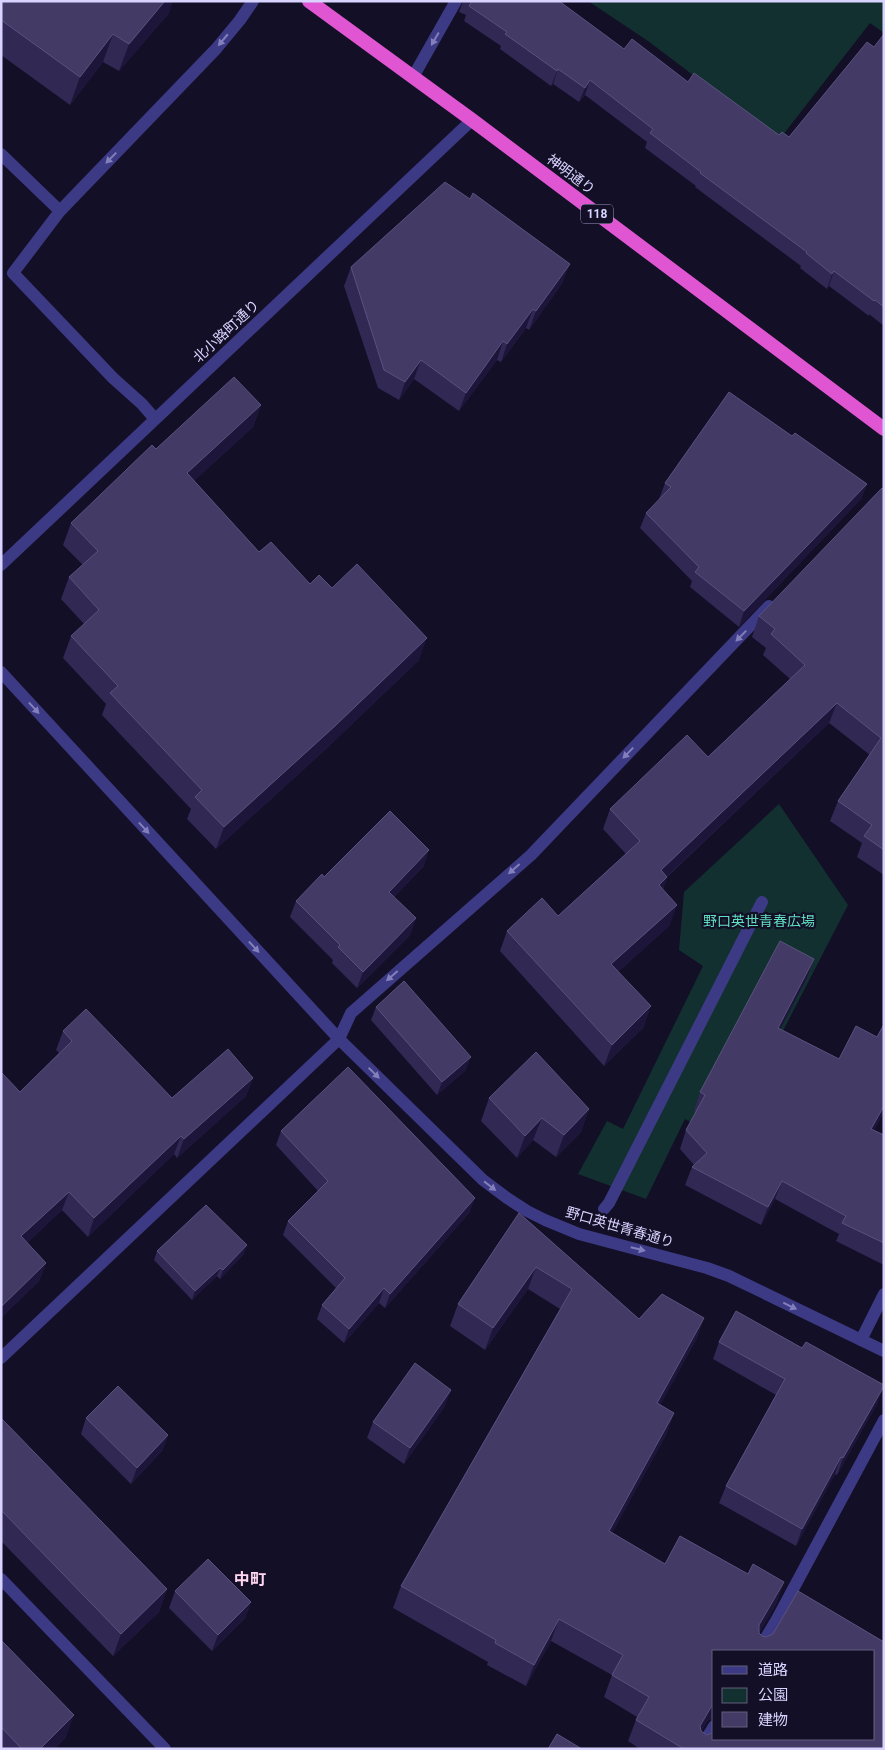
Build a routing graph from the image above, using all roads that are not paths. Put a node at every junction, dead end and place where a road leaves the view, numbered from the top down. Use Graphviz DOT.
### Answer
graph roads {
  1 [pos="253,1"];
  2 [pos="309,1"];
  3 [pos="456,1"];
  4 [pos="413,77"];
  5 [pos="472,120"];
  6 [pos="1,154"];
  7 [pos="60,211"];
  8 [pos="155,419"];
  9 [pos="884,429"];
  10 [pos="1,565"];
  11 [pos="776,599"];
  12 [pos="1,672"];
  13 [pos="762,902"];
  14 [pos="339,1039"];
  15 [pos="604,1210"];
  16 [pos="884,1294"];
  17 [pos="861,1340"];
  18 [pos="884,1351"];
  19 [pos="1,1358"];
  20 [pos="884,1420"];
  21 [pos="1,1579"];
  22 [pos="759,1650"];
  23 [pos="712,1729"];
  24 [pos="165,1749"];
  25 [pos="700,1749"];
  1 -- 7 [label="street, one-way"];
  2 -- 4 [label="highway, 神明通り / 118"];
  3 -- 4 [label="street, one-way"];
  4 -- 5 [label="highway, 神明通り / 118"];
  5 -- 8 [label="street, 北小路町通り"];
  5 -- 9 [label="highway, 神明通り / 118"];
  6 -- 7 [label="street"];
  7 -- 8 [label="street"];
  8 -- 10 [label="street, 北小路町通り"];
  11 -- 14 [label="street, one-way"];
  12 -- 14 [label="street, 野口英世青春通り, one-way"];
  13 -- 15 [label="street"];
  14 -- 17 [label="street, 野口英世青春通り, one-way"];
  14 -- 19 [label="street"];
  16 -- 17 [label="street"];
  17 -- 18 [label="street, 野口英世青春通り"];
  20 -- 22 [label="street"];
  21 -- 24 [label="street"];
  23 -- 25 [label="street"];
}
